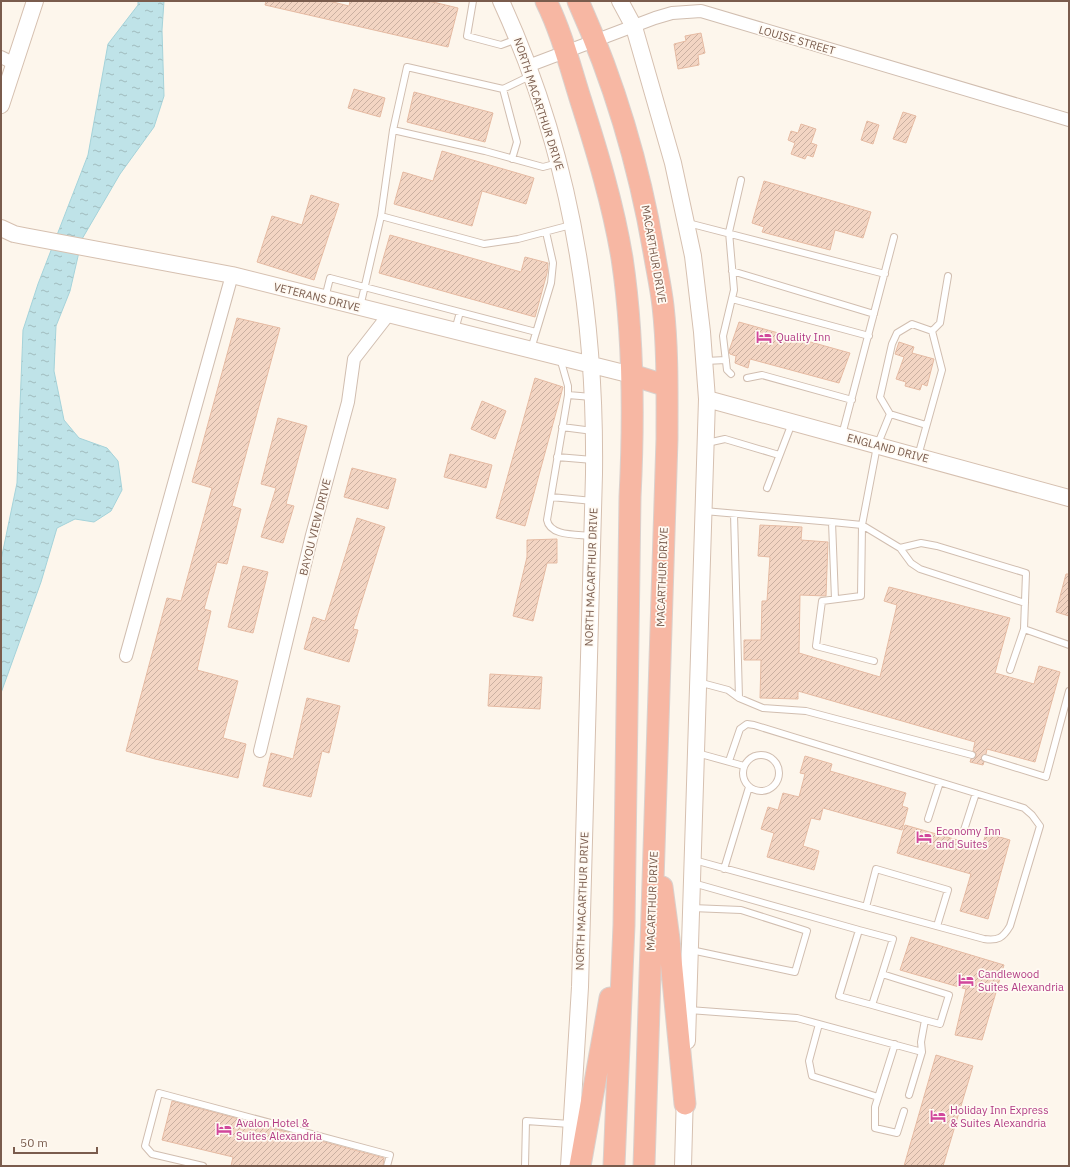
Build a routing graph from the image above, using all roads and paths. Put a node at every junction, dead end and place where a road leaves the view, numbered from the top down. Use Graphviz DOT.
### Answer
graph roads {
  1 [pos="35,1"];
  2 [pos="473,1"];
  3 [pos="501,1"];
  4 [pos="546,1"];
  5 [pos="578,1"];
  6 [pos="620,1"];
  7 [pos="634,27"];
  8 [pos="518,39"];
  9 [pos="596,42"];
  10 [pos="565,52"];
  11 [pos="8,60"];
  12 [pos="529,71"];
  13 [pos="503,89"];
  14 [pos="1,106"];
  15 [pos="1069,120"];
  16 [pos="393,130"];
  17 [pos="512,159"];
  18 [pos="559,163"];
  19 [pos="741,180"];
  20 [pos="381,216"];
  21 [pos="686,222"];
  22 [pos="1,224"];
  23 [pos="573,224"];
  24 [pos="546,232"];
  25 [pos="729,232"];
  26 [pos="10,233"];
  27 [pos="894,237"];
  28 [pos="732,271"];
  29 [pos="885,274"];
  30 [pos="232,275"];
  31 [pos="948,276"];
  32 [pos="365,287"];
  33 [pos="325,298"];
  34 [pos="732,299"];
  35 [pos="360,307"];
  36 [pos="460,312"];
  37 [pos="389,314"];
  38 [pos="874,314"];
  39 [pos="455,331"];
  40 [pos="932,331"];
  41 [pos="536,332"];
  42 [pos="869,336"];
  43 [pos="530,349"];
  44 [pos="560,357"];
  45 [pos="726,360"];
  46 [pos="704,361"];
  47 [pos="592,365"];
  48 [pos="731,374"];
  49 [pos="632,375"];
  50 [pos="747,378"];
  51 [pos="668,386"];
  52 [pos="568,395"];
  53 [pos="594,397"];
  54 [pos="707,399"];
  55 [pos="852,400"];
  56 [pos="890,414"];
  57 [pos="792,422"];
  58 [pos="926,425"];
  59 [pos="562,427"];
  60 [pos="595,431"];
  61 [pos="842,435"];
  62 [pos="705,443"];
  63 [pos="877,446"];
  64 [pos="779,455"];
  65 [pos="918,456"];
  66 [pos="557,457"];
  67 [pos="594,460"];
  68 [pos="767,488"];
  69 [pos="551,497"];
  70 [pos="1069,498"];
  71 [pos="593,501"];
  72 [pos="703,511"];
  73 [pos="734,514"];
  74 [pos="832,522"];
  75 [pos="862,525"];
  76 [pos="592,536"];
  77 [pos="900,548"];
  78 [pos="835,599"];
  79 [pos="1025,603"];
  80 [pos="1024,629"];
  81 [pos="1069,645"];
  82 [pos="126,656"];
  83 [pos="874,661"];
  84 [pos="1010,670"];
  85 [pos="697,681"];
  86 [pos="1069,691"];
  87 [pos="739,698"];
  88 [pos="260,751"];
  89 [pos="695,752"];
  90 [pos="972,755"];
  91 [pos="985,758"];
  92 [pos="729,762"];
  93 [pos="744,766"];
  94 [pos="940,782"];
  95 [pos="749,787"];
  96 [pos="976,793"];
  97 [pos="928,819"];
  98 [pos="654,826"];
  99 [pos="964,830"];
  100 [pos="692,860"];
  101 [pos="724,868"];
  102 [pos="692,883"];
  103 [pos="866,907"];
  104 [pos="691,908"];
  105 [pos="624,925"];
  106 [pos="937,926"];
  107 [pos="859,930"];
  108 [pos="690,950"];
  109 [pos="882,974"];
  110 [pos="872,1005"];
  111 [pos="688,1010"];
  112 [pos="925,1020"];
  113 [pos="819,1024"];
  114 [pos="895,1044"];
  115 [pos="922,1052"];
  116 [pos="909,1095"];
  117 [pos="878,1097"];
  118 [pos="685,1104"];
  119 [pos="904,1111"];
  120 [pos="572,1124"];
  121 [pos="203,1166"];
  122 [pos="387,1166"];
  123 [pos="525,1166"];
  124 [pos="569,1166"];
  125 [pos="580,1166"];
  126 [pos="614,1166"];
  127 [pos="644,1166"];
  128 [pos="683,1166"];
  1 -- 11 [label="street"];
  2 -- 8 [label="lane"];
  3 -- 8 [label="street, NORTH MACARTHUR DRIVE"];
  4 -- 10 [label="highway"];
  5 -- 9 [label="highway, MACARTHUR DRIVE"];
  6 -- 7 [label="street"];
  7 -- 9 [label="street, LOUISE STREET"];
  7 -- 15 [label="street, LOUISE STREET"];
  7 -- 21 [label="street"];
  8 -- 12 [label="street, NORTH MACARTHUR DRIVE"];
  9 -- 10 [label="street, LOUISE STREET"];
  9 -- 51 [label="highway, MACARTHUR DRIVE"];
  10 -- 12 [label="street, LOUISE STREET"];
  10 -- 49 [label="highway"];
  11 -- 14 [label="street"];
  12 -- 13 [label="lane"];
  12 -- 18 [label="street, NORTH MACARTHUR DRIVE"];
  13 -- 16 [label="lane"];
  13 -- 17 [label="lane"];
  16 -- 17 [label="lane"];
  16 -- 20 [label="lane"];
  17 -- 18 [label="lane"];
  18 -- 23 [label="street, NORTH MACARTHUR DRIVE"];
  19 -- 25 [label="lane"];
  20 -- 24 [label="lane"];
  20 -- 32 [label="lane"];
  21 -- 25 [label="lane"];
  21 -- 46 [label="street"];
  22 -- 26 [label="street"];
  23 -- 24 [label="lane"];
  23 -- 47 [label="street, NORTH MACARTHUR DRIVE"];
  24 -- 41 [label="lane"];
  25 -- 28 [label="lane"];
  25 -- 29 [label="lane"];
  26 -- 30 [label="street, VETERANS DRIVE"];
  27 -- 29 [label="lane"];
  28 -- 34 [label="lane"];
  28 -- 38 [label="lane"];
  29 -- 38 [label="lane"];
  30 -- 33 [label="street, VETERANS DRIVE"];
  30 -- 82 [label="street"];
  31 -- 40 [label="lane"];
  32 -- 33 [label="lane"];
  32 -- 35 [label="lane"];
  32 -- 36 [label="lane"];
  33 -- 35 [label="street, VETERANS DRIVE"];
  34 -- 42 [label="lane"];
  34 -- 45 [label="lane"];
  35 -- 37 [label="street, VETERANS DRIVE"];
  36 -- 39 [label="lane"];
  36 -- 41 [label="lane"];
  37 -- 39 [label="street, VETERANS DRIVE"];
  37 -- 88 [label="street, BAYOU VIEW DRIVE"];
  38 -- 42 [label="lane"];
  39 -- 43 [label="street, VETERANS DRIVE"];
  40 -- 56 [label="lane"];
  40 -- 58 [label="lane"];
  41 -- 43 [label="lane"];
  42 -- 55 [label="lane"];
  43 -- 44 [label="street, VETERANS DRIVE"];
  44 -- 47 [label="street, VETERANS DRIVE"];
  44 -- 52 [label="lane"];
  45 -- 46 [label="lane"];
  45 -- 48 [label="lane"];
  46 -- 54 [label="street"];
  47 -- 49 [label="street, VETERANS DRIVE"];
  47 -- 53 [label="street, NORTH MACARTHUR DRIVE"];
  49 -- 51 [label="highway"];
  49 -- 105 [label="highway"];
  50 -- 55 [label="lane"];
  51 -- 98 [label="highway, MACARTHUR DRIVE"];
  52 -- 53 [label="lane"];
  52 -- 59 [label="lane"];
  53 -- 60 [label="street, NORTH MACARTHUR DRIVE"];
  54 -- 57 [label="street, ENGLAND DRIVE"];
  54 -- 62 [label="street"];
  55 -- 61 [label="lane"];
  56 -- 58 [label="lane"];
  56 -- 63 [label="lane"];
  57 -- 61 [label="street, ENGLAND DRIVE"];
  57 -- 64 [label="lane"];
  58 -- 65 [label="lane"];
  59 -- 60 [label="lane"];
  59 -- 66 [label="lane"];
  60 -- 67 [label="street, NORTH MACARTHUR DRIVE"];
  61 -- 63 [label="street, ENGLAND DRIVE"];
  62 -- 64 [label="lane"];
  62 -- 72 [label="street"];
  63 -- 65 [label="street, ENGLAND DRIVE"];
  63 -- 75 [label="lane"];
  64 -- 68 [label="lane"];
  65 -- 70 [label="street, ENGLAND DRIVE"];
  66 -- 67 [label="lane"];
  66 -- 69 [label="lane"];
  67 -- 71 [label="street, NORTH MACARTHUR DRIVE"];
  69 -- 71 [label="lane"];
  69 -- 76 [label="lane"];
  71 -- 76 [label="street, NORTH MACARTHUR DRIVE"];
  72 -- 73 [label="lane"];
  72 -- 85 [label="street"];
  73 -- 74 [label="lane"];
  73 -- 87 [label="lane"];
  74 -- 75 [label="lane"];
  74 -- 78 [label="lane"];
  75 -- 77 [label="lane"];
  75 -- 78 [label="lane"];
  76 -- 120 [label="street, NORTH MACARTHUR DRIVE"];
  77 -- 79 [label="lane"];
  77 -- 79 [label="lane"];
  78 -- 83 [label="lane"];
  79 -- 80 [label="lane"];
  80 -- 81 [label="lane"];
  80 -- 84 [label="lane"];
  85 -- 87 [label="lane"];
  85 -- 89 [label="street"];
  86 -- 91 [label="lane"];
  87 -- 90 [label="lane"];
  89 -- 92 [label="lane"];
  89 -- 100 [label="street"];
  92 -- 93 [label="lane"];
  92 -- 94 [label="lane"];
  93 -- 95 [label="lane"];
  93 -- 95 [label="lane"];
  94 -- 96 [label="lane"];
  94 -- 97 [label="lane"];
  95 -- 101 [label="lane"];
  96 -- 99 [label="lane"];
  96 -- 106 [label="lane"];
  98 -- 118 [label="highway"];
  98 -- 127 [label="highway, MACARTHUR DRIVE"];
  100 -- 101 [label="lane"];
  100 -- 102 [label="street"];
  101 -- 103 [label="lane"];
  102 -- 104 [label="street"];
  102 -- 107 [label="lane"];
  103 -- 106 [label="lane"];
  103 -- 106 [label="lane"];
  104 -- 108 [label="street"];
  104 -- 108 [label="lane"];
  105 -- 125 [label="highway"];
  105 -- 126 [label="highway"];
  107 -- 109 [label="lane"];
  107 -- 110 [label="lane"];
  108 -- 111 [label="street"];
  109 -- 110 [label="lane"];
  109 -- 112 [label="lane"];
  110 -- 112 [label="lane"];
  111 -- 113 [label="lane"];
  111 -- 118 [label="street"];
  112 -- 115 [label="lane"];
  113 -- 114 [label="lane"];
  113 -- 117 [label="lane"];
  114 -- 115 [label="lane"];
  114 -- 117 [label="lane"];
  115 -- 116 [label="lane"];
  117 -- 119 [label="lane"];
  118 -- 128 [label="street"];
  120 -- 123 [label="lane"];
  120 -- 124 [label="street, NORTH MACARTHUR DRIVE"];
  121 -- 122 [label="lane"];
}
